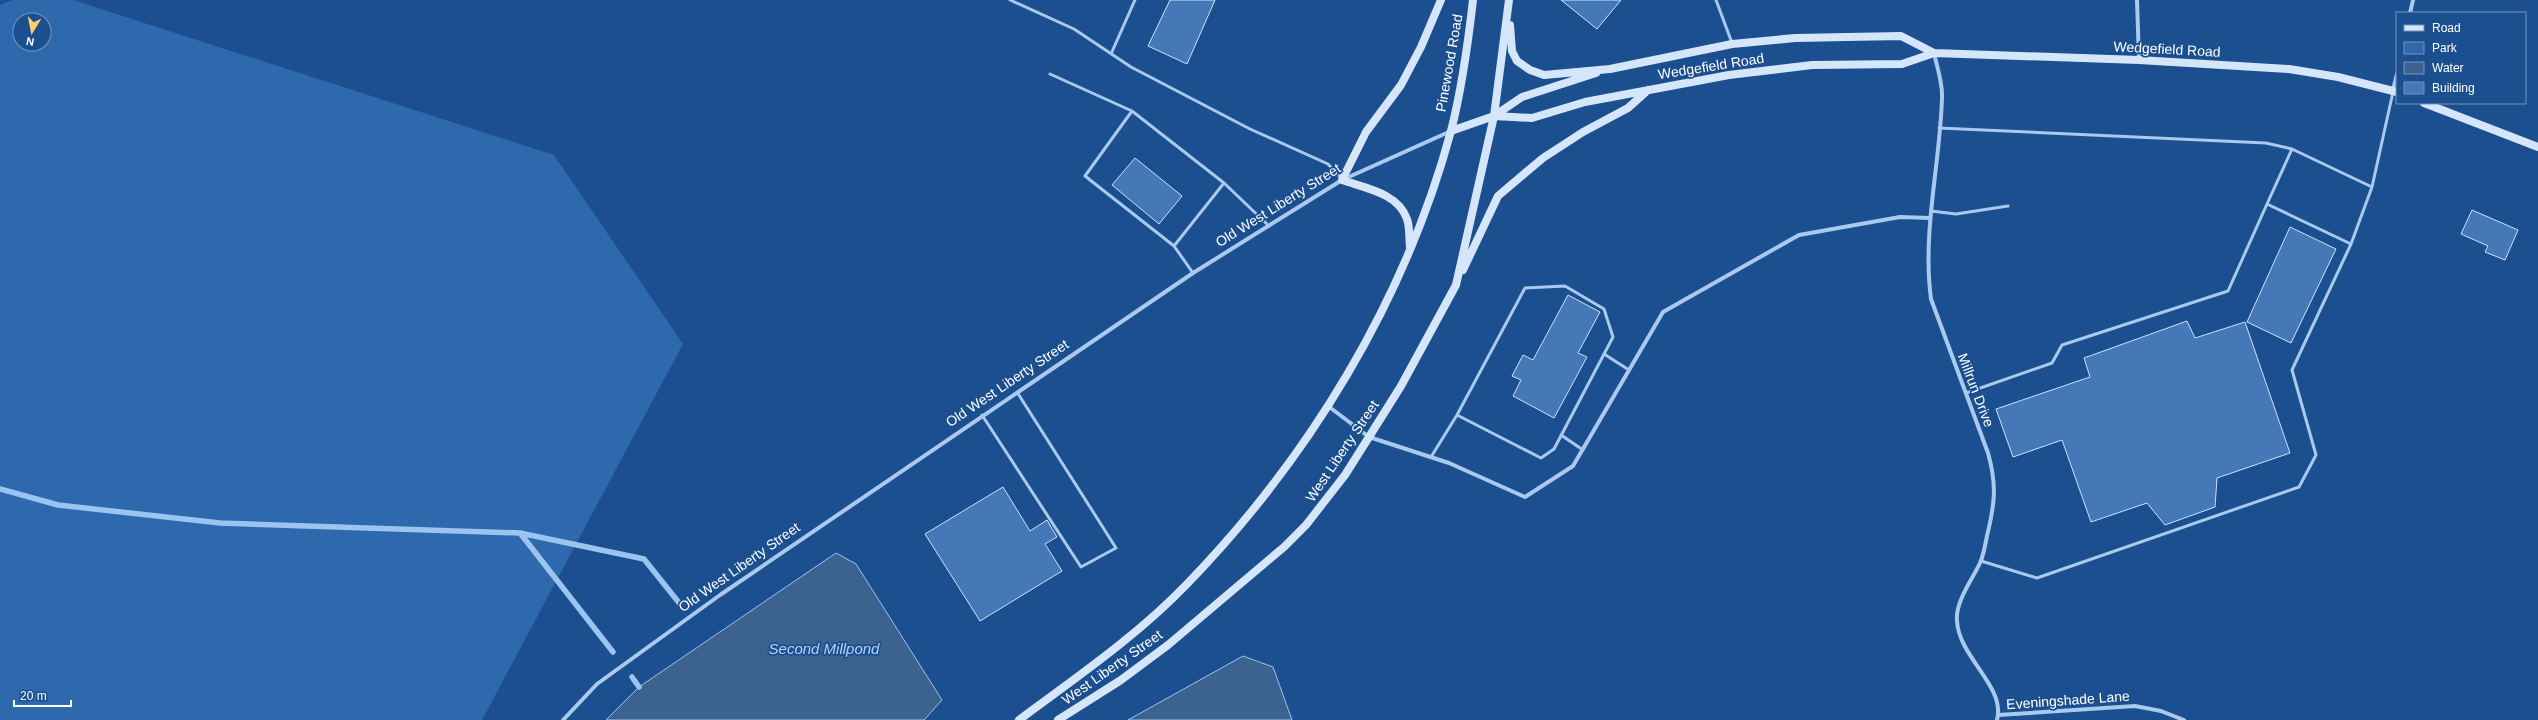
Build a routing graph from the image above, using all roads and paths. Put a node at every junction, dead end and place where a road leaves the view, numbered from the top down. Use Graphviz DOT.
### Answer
graph roads {
  1 [pos="1010,0"];
  2 [pos="1135,0"];
  3 [pos="1440,0"];
  4 [pos="1473,0"];
  5 [pos="1716,0"];
  6 [pos="2137,0"];
  7 [pos="2413,0"];
  8 [pos="1509,2"];
  9 [pos="2410,12"];
  10 [pos="1732,44"];
  11 [pos="1934,53"];
  12 [pos="1111,54"];
  13 [pos="2139,60"];
  14 [pos="1610,69"];
  15 [pos="1050,74"];
  16 [pos="1649,89"];
  17 [pos="2395,91"];
  18 [pos="2427,104"];
  19 [pos="1132,112"];
  20 [pos="1494,116"];
  21 [pos="1939,128"];
  22 [pos="1451,131"];
  23 [pos="2538,147"];
  24 [pos="2292,149"];
  25 [pos="1342,180"];
  26 [pos="1224,183"];
  27 [pos="2372,187"];
  28 [pos="2267,204"];
  29 [pos="2008,206"];
  30 [pos="1931,211"];
  31 [pos="1930,218"];
  32 [pos="1269,226"];
  33 [pos="2351,244"];
  34 [pos="1174,246"];
  35 [pos="1410,249"];
  36 [pos="1193,273"];
  37 [pos="1456,285"];
  38 [pos="1604,354"];
  39 [pos="1630,370"];
  40 [pos="1017,392"];
  41 [pos="1966,393"];
  42 [pos="1328,406"];
  43 [pos="1457,414"];
  44 [pos="982,416"];
  45 [pos="1561,435"];
  46 [pos="1369,437"];
  47 [pos="1583,450"];
  48 [pos="1430,457"];
  49 [pos="1981,561"];
  50 [pos="1997,718"];
  51 [pos="563,720"];
  52 [pos="1019,720"];
  53 [pos="1058,720"];
  54 [pos="2184,720"];
  1 -- 12 [label="lane"];
  2 -- 12 [label="lane"];
  3 -- 25 [label="main road"];
  4 -- 22 [label="main road, Pinewood Road"];
  5 -- 10 [label="lane"];
  6 -- 13 [label="street"];
  7 -- 9 [label="street"];
  8 -- 14 [label="main road"];
  8 -- 20 [label="main road"];
  10 -- 11 [label="main road, Wedgefield Road"];
  10 -- 14 [label="main road, Wedgefield Road"];
  11 -- 13 [label="main road, Wedgefield Road"];
  11 -- 16 [label="main road, Wedgefield Road"];
  11 -- 21 [label="street, Millrun Drive"];
  12 -- 25 [label="lane"];
  13 -- 17 [label="main road, Wedgefield Road"];
  14 -- 20 [label="main road"];
  15 -- 19 [label="lane"];
  16 -- 20 [label="main road, Wedgefield Road"];
  16 -- 37 [label="main road"];
  17 -- 27 [label="lane"];
  18 -- 23 [label="main road"];
  19 -- 26 [label="lane"];
  19 -- 34 [label="lane"];
  20 -- 22 [label="main road, Old West Liberty Street"];
  20 -- 37 [label="main road, West Liberty Street"];
  21 -- 24 [label="lane"];
  21 -- 30 [label="street, Millrun Drive"];
  22 -- 25 [label="street, Old West Liberty Street"];
  22 -- 35 [label="main road, West Liberty Street"];
  24 -- 27 [label="lane"];
  24 -- 28 [label="lane"];
  25 -- 32 [label="street, Old West Liberty Street"];
  25 -- 35 [label="main road"];
  26 -- 32 [label="lane"];
  26 -- 34 [label="lane"];
  27 -- 33 [label="lane"];
  28 -- 33 [label="lane"];
  28 -- 41 [label="lane"];
  29 -- 30 [label="lane"];
  30 -- 31 [label="street, Millrun Drive"];
  31 -- 39 [label="street"];
  31 -- 41 [label="street, Millrun Drive"];
  32 -- 36 [label="street, Old West Liberty Street"];
  33 -- 49 [label="lane"];
  34 -- 36 [label="lane"];
  35 -- 42 [label="main road, West Liberty Street"];
  36 -- 40 [label="street, Old West Liberty Street"];
  37 -- 46 [label="main road, West Liberty Street"];
  38 -- 39 [label="lane"];
  38 -- 43 [label="lane"];
  38 -- 45 [label="lane"];
  39 -- 47 [label="street"];
  40 -- 44 [label="street, Old West Liberty Street"];
  40 -- 44 [label="lane"];
  41 -- 49 [label="street, Millrun Drive"];
  42 -- 46 [label="street"];
  42 -- 52 [label="main road, West Liberty Street"];
  43 -- 45 [label="lane"];
  43 -- 48 [label="lane"];
  44 -- 51 [label="street, Old West Liberty Street"];
  45 -- 47 [label="lane"];
  46 -- 48 [label="street"];
  46 -- 53 [label="main road, West Liberty Street"];
  47 -- 48 [label="street"];
  49 -- 50 [label="street, Millrun Drive"];
  50 -- 54 [label="street, Eveningshade Lane"];
}
